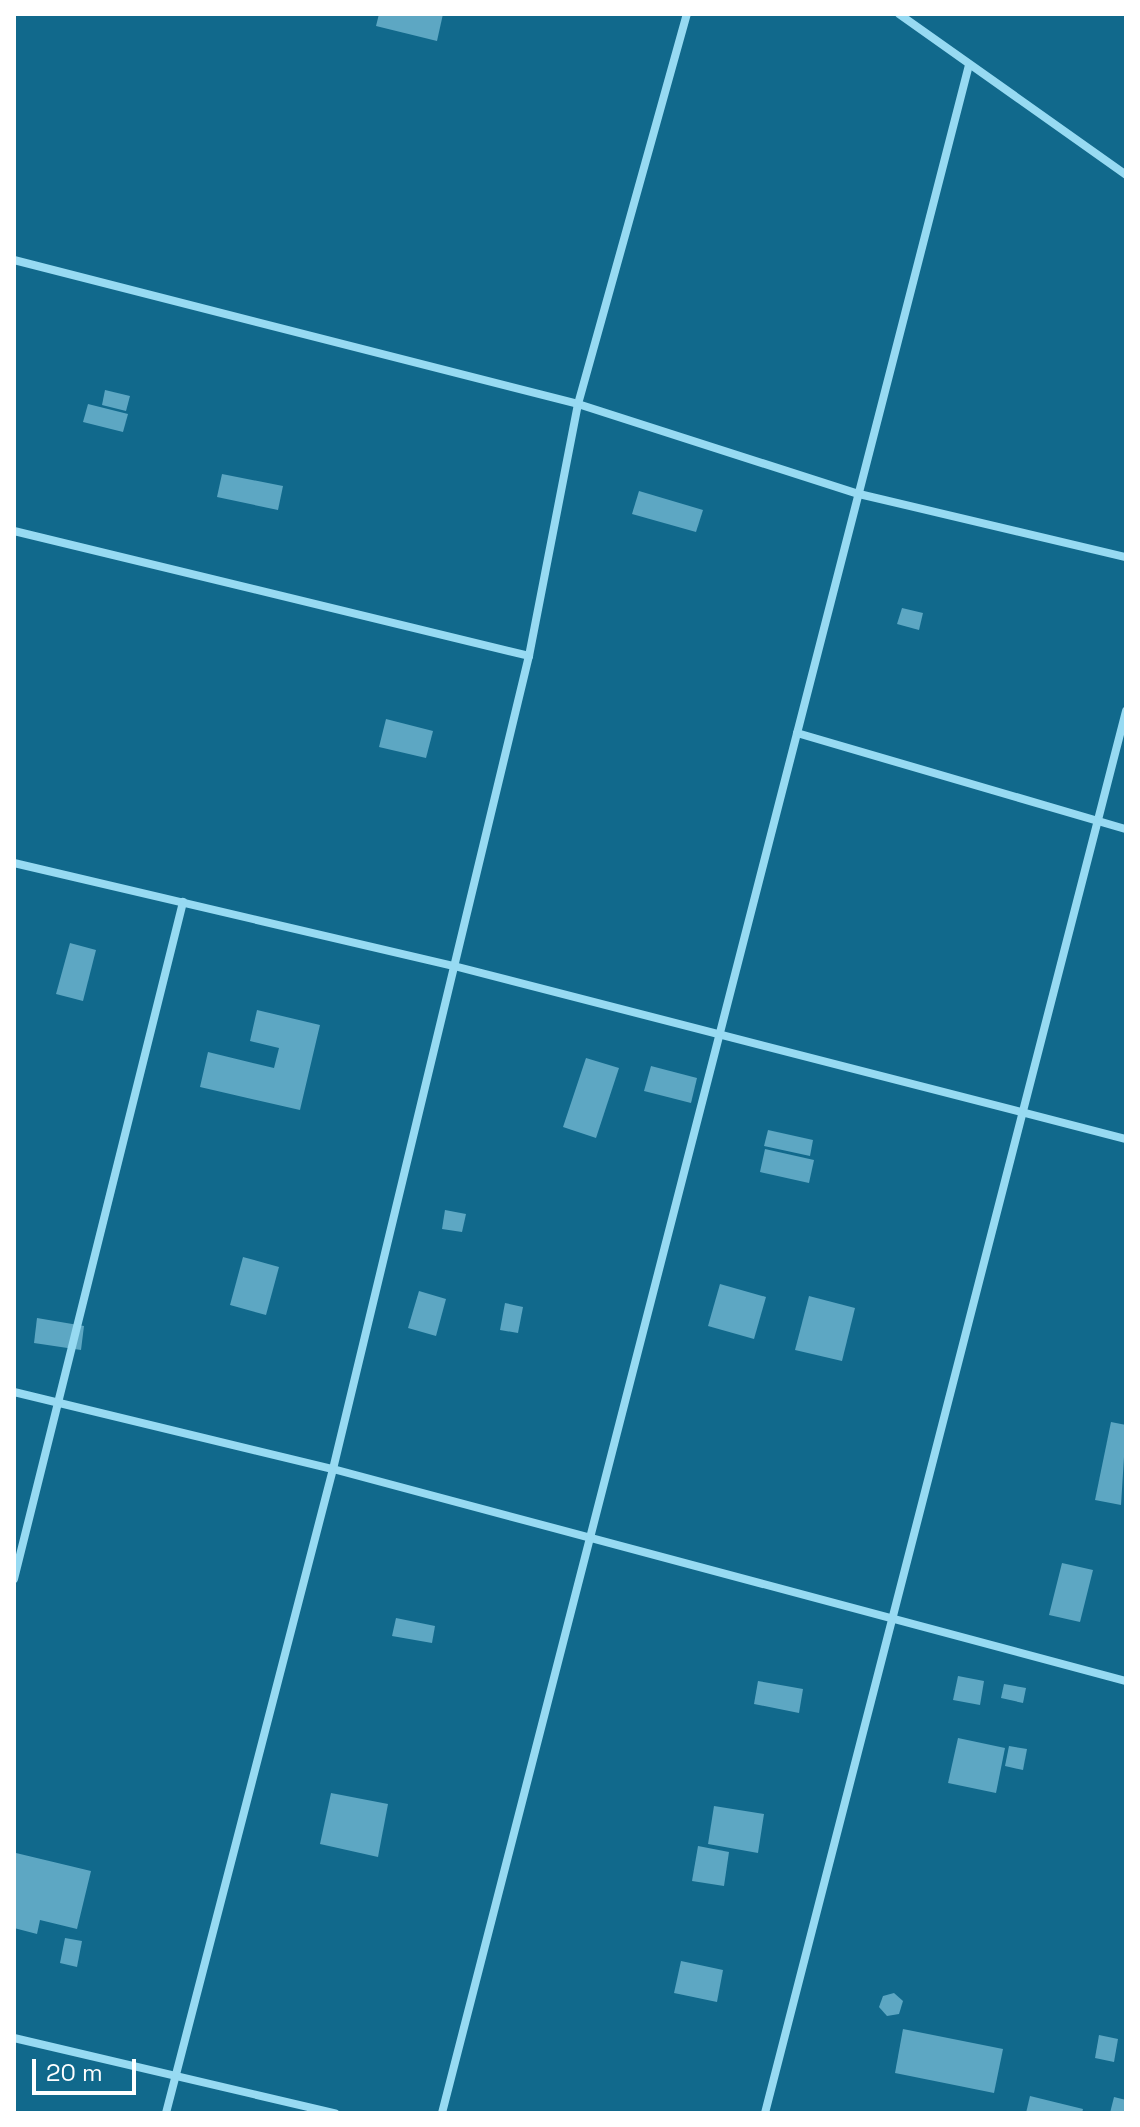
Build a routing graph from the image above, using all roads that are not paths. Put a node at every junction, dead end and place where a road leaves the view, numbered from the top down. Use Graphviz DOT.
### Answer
graph roads {
  1 [pos="687,14"];
  2 [pos="899,14"];
  3 [pos="969,65"];
  4 [pos="1126,175"];
  5 [pos="14,260"];
  6 [pos="578,404"];
  7 [pos="859,494"];
  8 [pos="14,531"];
  9 [pos="1126,557"];
  10 [pos="529,656"];
  11 [pos="1126,711"];
  12 [pos="797,733"];
  13 [pos="1098,821"];
  14 [pos="1126,829"];
  15 [pos="14,863"];
  16 [pos="183,902"];
  17 [pos="454,966"];
  18 [pos="719,1034"];
  19 [pos="1023,1112"];
  20 [pos="1126,1139"];
  21 [pos="14,1392"];
  22 [pos="58,1403"];
  23 [pos="333,1469"];
  24 [pos="590,1538"];
  25 [pos="14,1579"];
  26 [pos="892,1618"];
  27 [pos="1126,1681"];
  28 [pos="14,2038"];
  29 [pos="176,2074"];
  30 [pos="166,2113"];
  31 [pos="335,2113"];
  32 [pos="442,2113"];
  33 [pos="765,2113"];
  1 -- 6 [label="street"];
  2 -- 3 [label="street"];
  3 -- 4 [label="street"];
  3 -- 7 [label="street"];
  5 -- 6 [label="street"];
  6 -- 7 [label="street"];
  6 -- 10 [label="street"];
  7 -- 9 [label="street"];
  7 -- 12 [label="street"];
  8 -- 10 [label="street"];
  10 -- 17 [label="street"];
  11 -- 13 [label="street"];
  12 -- 13 [label="street"];
  12 -- 18 [label="street"];
  13 -- 14 [label="street"];
  13 -- 19 [label="street"];
  15 -- 16 [label="street"];
  16 -- 17 [label="street"];
  16 -- 22 [label="street"];
  17 -- 18 [label="street"];
  17 -- 23 [label="street"];
  18 -- 19 [label="street"];
  18 -- 24 [label="street"];
  19 -- 20 [label="street"];
  19 -- 26 [label="street"];
  21 -- 22 [label="street"];
  22 -- 23 [label="street"];
  22 -- 25 [label="street"];
  23 -- 24 [label="street"];
  23 -- 29 [label="street"];
  24 -- 26 [label="street"];
  24 -- 32 [label="street"];
  26 -- 27 [label="street"];
  26 -- 33 [label="street"];
  28 -- 29 [label="street"];
  29 -- 30 [label="street"];
  29 -- 31 [label="street"];
}
